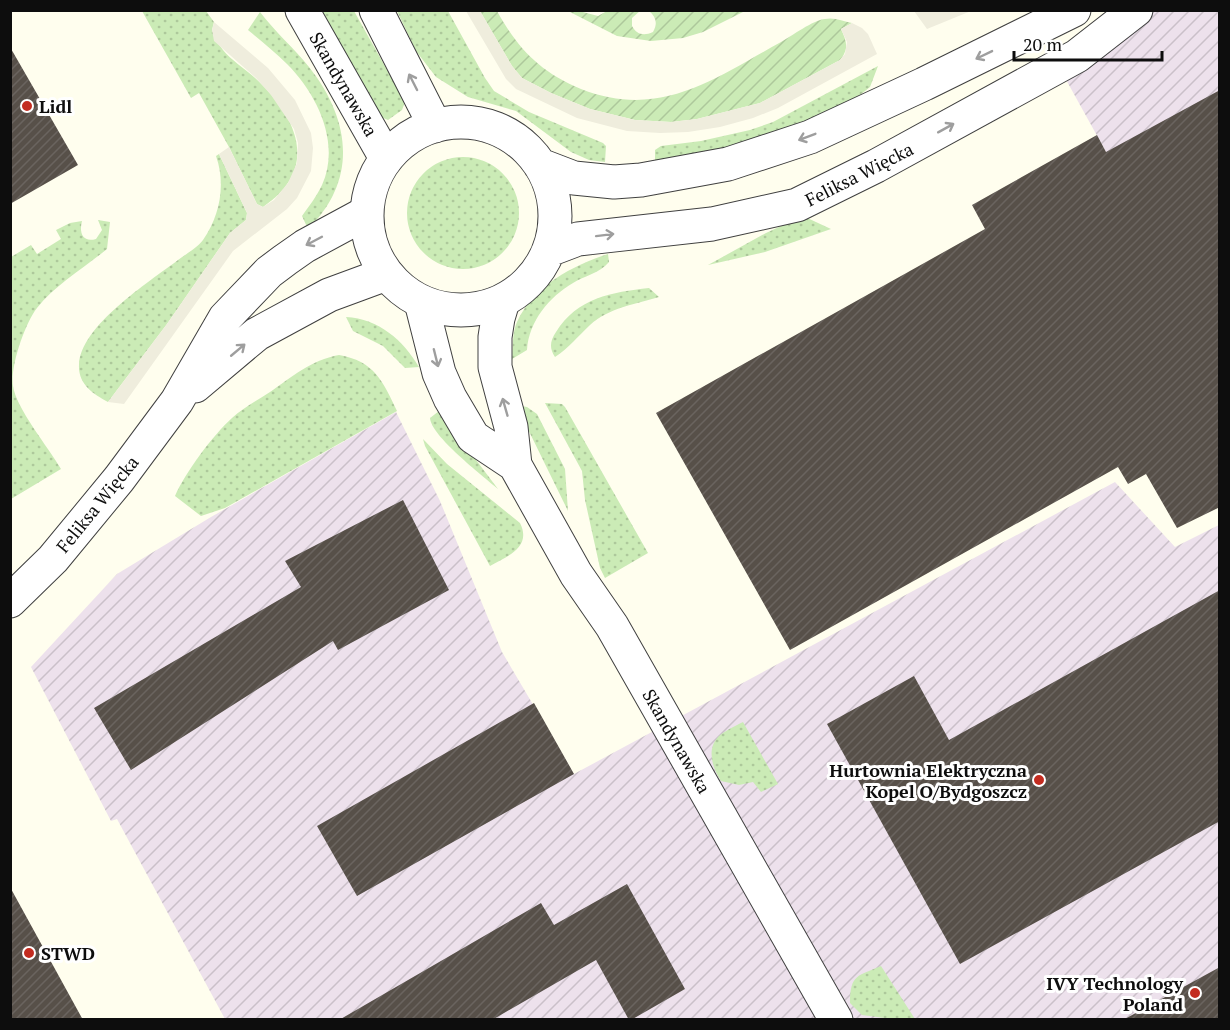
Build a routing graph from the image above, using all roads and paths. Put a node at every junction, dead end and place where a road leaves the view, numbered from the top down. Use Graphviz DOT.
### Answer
graph roads {
  1 [pos="302,10"];
  2 [pos="376,10"];
  3 [pos="1074,10"];
  4 [pos="1136,10"];
  5 [pos="435,126"];
  6 [pos="386,158"];
  7 [pos="540,165"];
  8 [pos="366,213"];
  9 [pos="549,250"];
  10 [pos="386,274"];
  11 [pos="503,301"];
  12 [pos="422,302"];
  13 [pos="177,401"];
  14 [pos="515,465"];
  15 [pos="10,601"];
  16 [pos="836,1020"];
  1 -- 6 [label="street, Skandynawska"];
  5 -- 2 [label="street, one-way"];
  3 -- 7 [label="street, one-way"];
  9 -- 4 [label="street, Feliksa Więcka, one-way"];
  5 -- 6 [label="street"];
  5 -- 7 [label="street"];
  6 -- 8 [label="street"];
  7 -- 9 [label="street"];
  8 -- 10 [label="street"];
  8 -- 13 [label="street, Feliksa Więcka, one-way"];
  9 -- 11 [label="street"];
  10 -- 12 [label="street"];
  13 -- 10 [label="street, Feliksa Więcka, one-way"];
  11 -- 12 [label="street"];
  14 -- 11 [label="street, Skandynawska, one-way"];
  12 -- 14 [label="street, Skandynawska, one-way"];
  13 -- 15 [label="street, Feliksa Więcka"];
  14 -- 16 [label="street, Skandynawska"];
}
